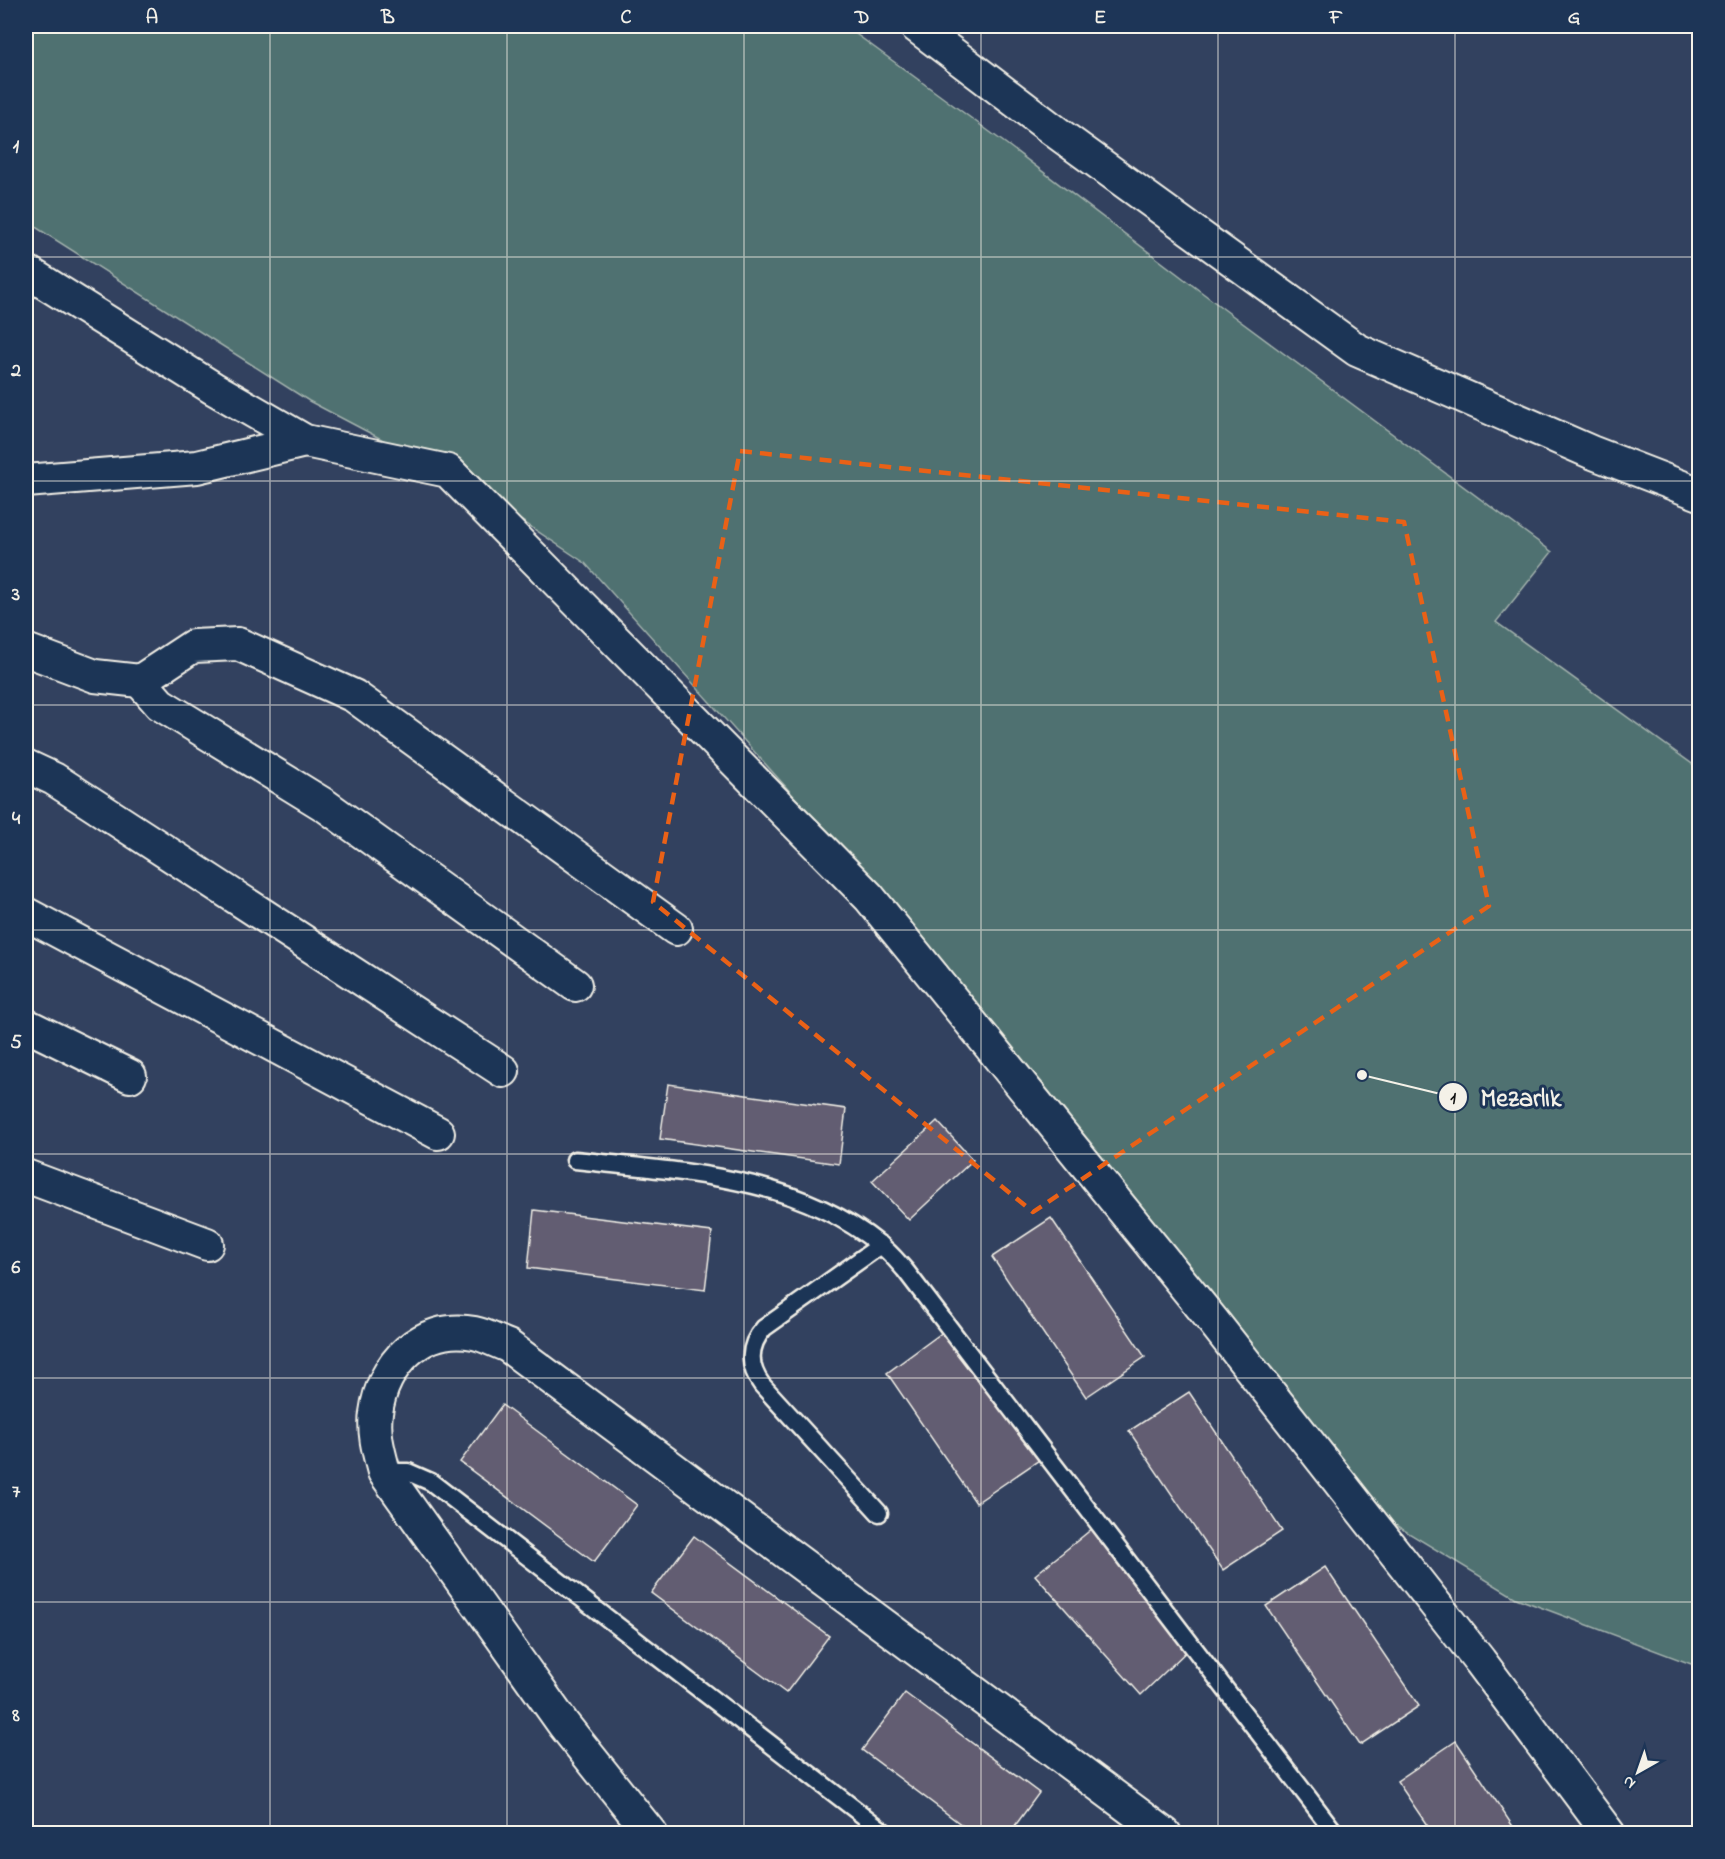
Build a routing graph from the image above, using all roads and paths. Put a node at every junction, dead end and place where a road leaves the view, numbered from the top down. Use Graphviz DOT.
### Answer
graph roads {
  1 [pos="916,26"];
  2 [pos="26,271"];
  3 [pos="304,441"];
  4 [pos="26,481"];
  5 [pos="1700,494"];
  6 [pos="26,650"];
  7 [pos="140,681"];
  8 [pos="26,766"];
  9 [pos="26,914"];
  10 [pos="676,929"];
  11 [pos="575,985"];
  12 [pos="26,1025"];
  13 [pos="503,1071"];
  14 [pos="130,1076"];
  15 [pos="438,1132"];
  16 [pos="575,1160"];
  17 [pos="26,1176"];
  18 [pos="207,1244"];
  19 [pos="880,1245"];
  20 [pos="384,1472"];
  21 [pos="879,1513"];
  22 [pos="651,1833"];
  23 [pos="887,1833"];
  24 [pos="1165,1833"];
  25 [pos="1336,1833"];
  26 [pos="1609,1833"];
  1 -- 5 [label="street"];
  2 -- 3 [label="street"];
  3 -- 4 [label="street"];
  3 -- 26 [label="street"];
  6 -- 7 [label="street"];
  7 -- 10 [label="street"];
  7 -- 11 [label="street"];
  8 -- 13 [label="street"];
  9 -- 15 [label="street"];
  12 -- 14 [label="street"];
  16 -- 19 [label="lane"];
  17 -- 18 [label="street"];
  19 -- 21 [label="lane"];
  19 -- 25 [label="lane"];
  20 -- 22 [label="street"];
  20 -- 23 [label="lane"];
  20 -- 24 [label="street"];
}
